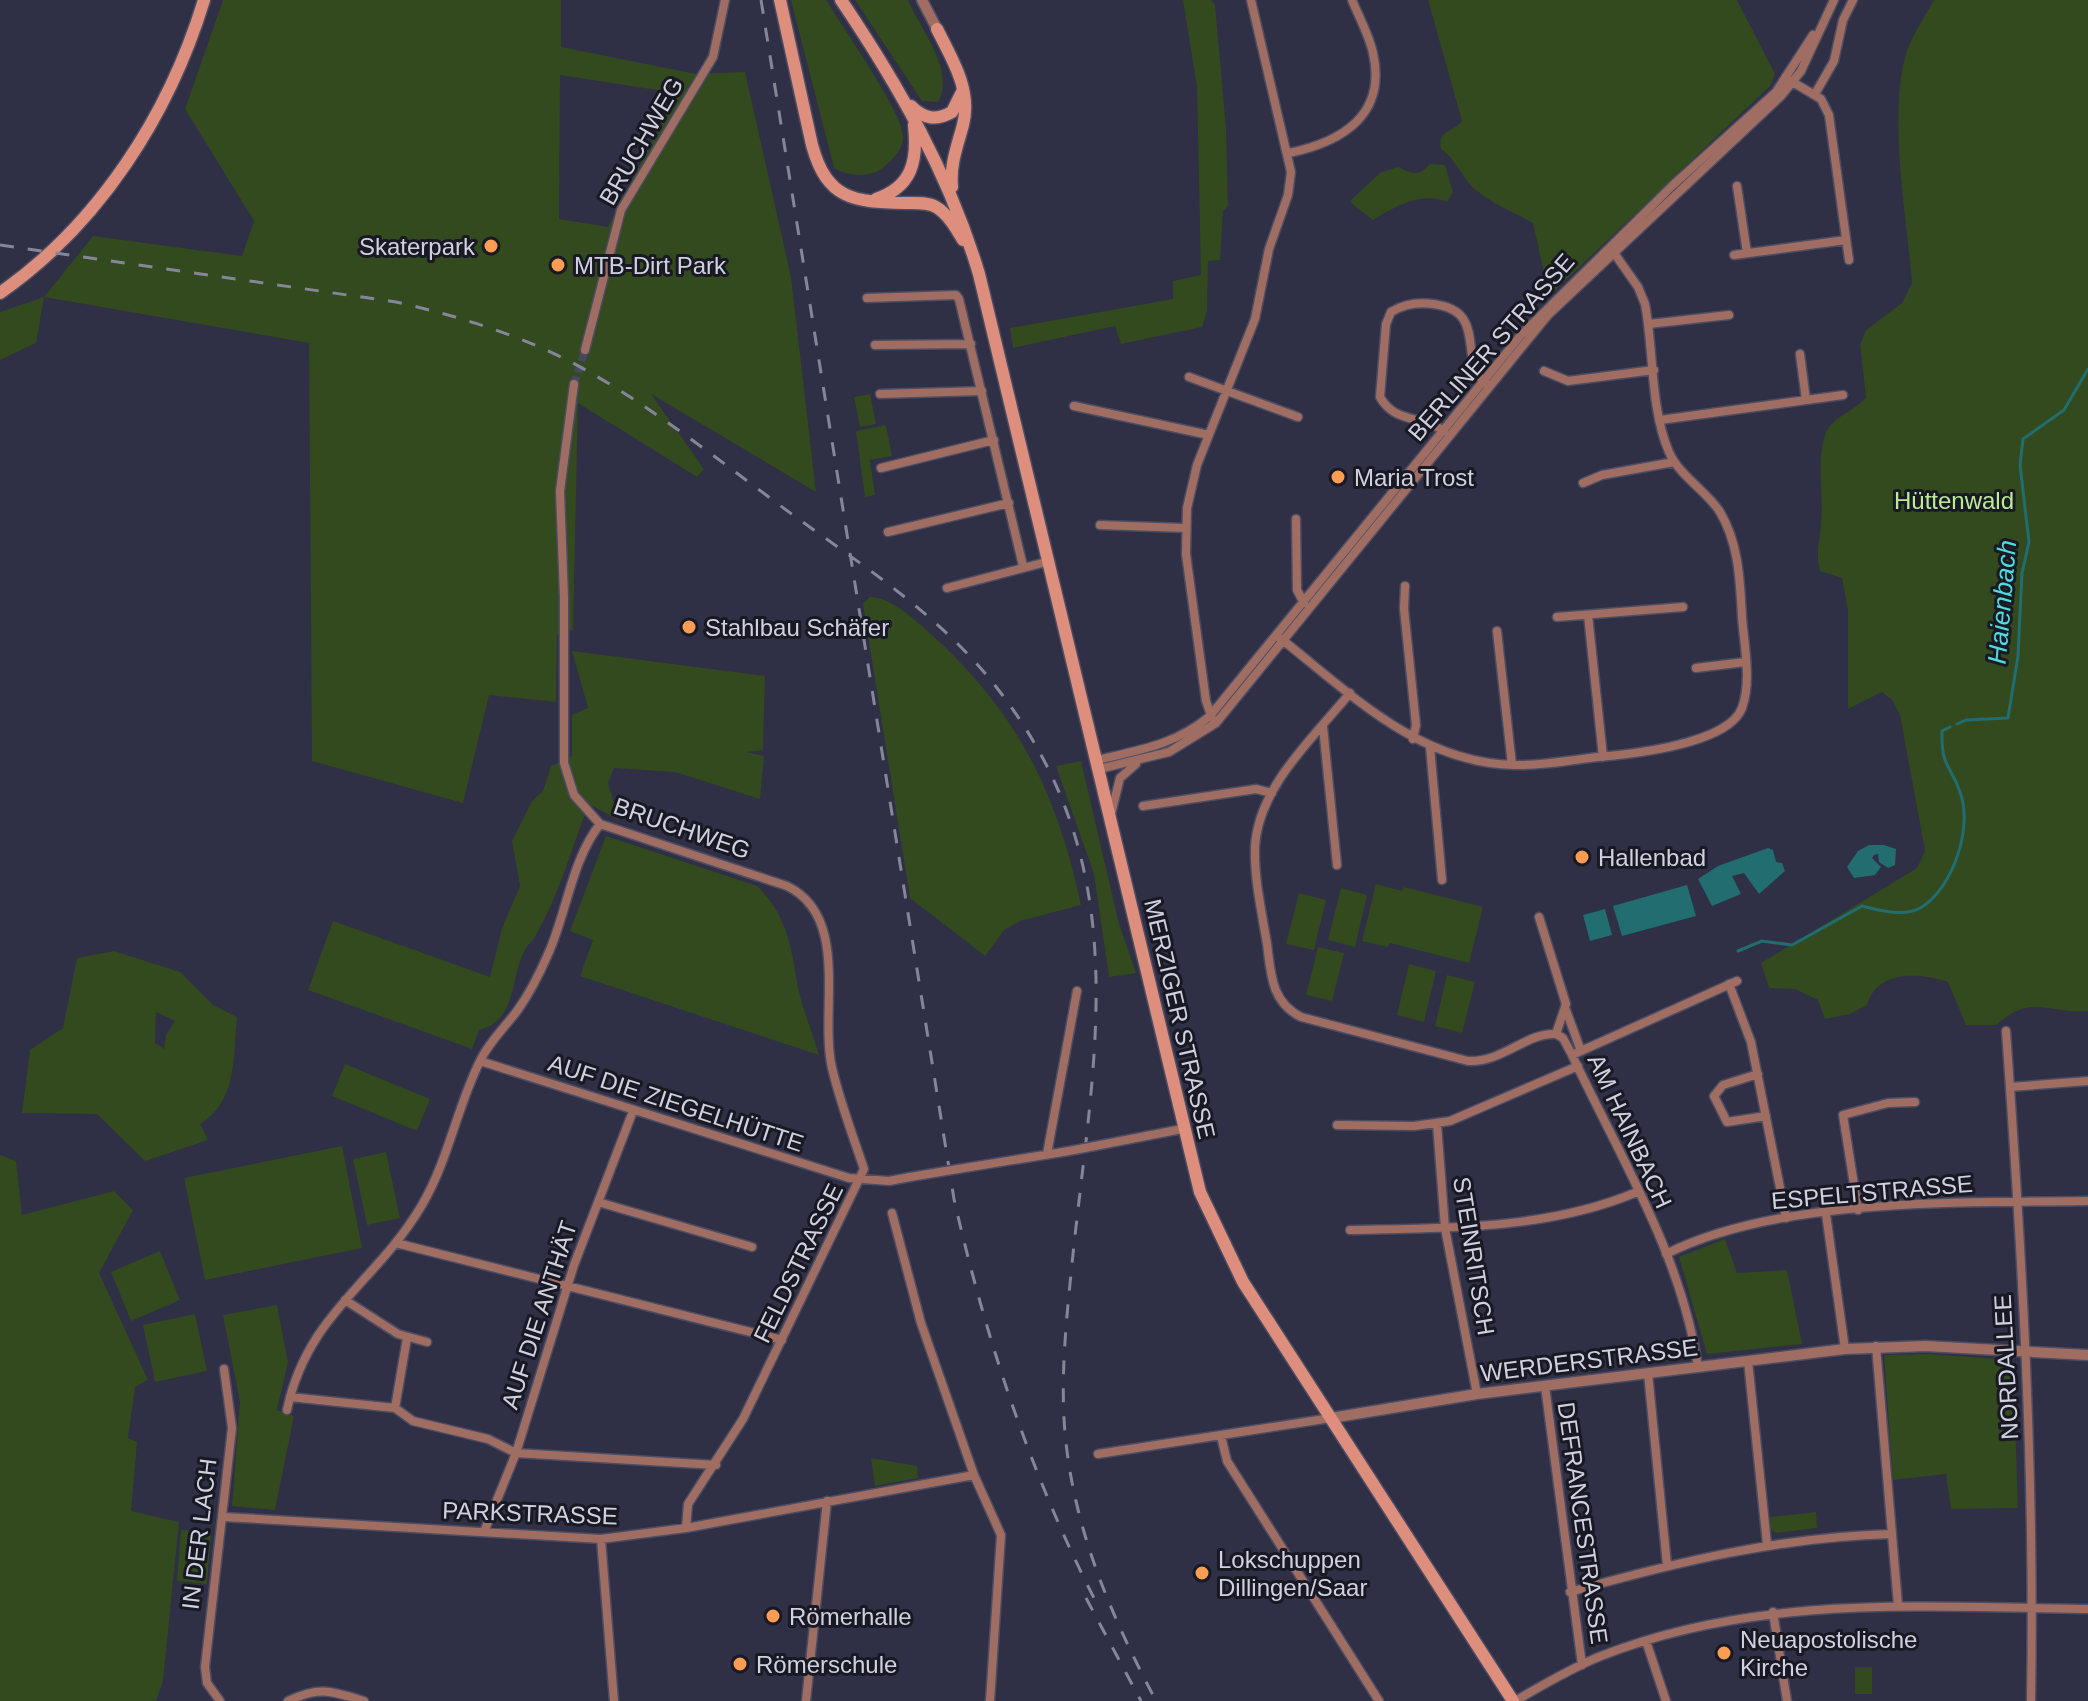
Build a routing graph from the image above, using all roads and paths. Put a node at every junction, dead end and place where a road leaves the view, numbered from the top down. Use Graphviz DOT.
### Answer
graph roads {
  1 [pos="204,0"];
  2 [pos="725,0"];
  3 [pos="780,0"];
  4 [pos="841,0"];
  5 [pos="922,0"];
  6 [pos="1251,0"];
  7 [pos="1352,0"];
  8 [pos="1853,0"];
  9 [pos="937,29"];
  10 [pos="1790,80"];
  11 [pos="961,81"];
  12 [pos="1815,94"];
  13 [pos="903,97"];
  14 [pos="912,115"];
  15 [pos="1289,153"];
  16 [pos="1737,186"];
  17 [pos="953,198"];
  18 [pos="865,202"];
  19 [pos="1846,240"];
  20 [pos="1611,249"];
  21 [pos="1747,253"];
  22 [pos="1734,255"];
  23 [pos="975,260"];
  24 [pos="1849,260"];
  25 [pos="0,293"];
  26 [pos="867,298"];
  27 [pos="1729,315"];
  28 [pos="1649,324"];
  29 [pos="971,344"];
  30 [pos="875,345"];
  31 [pos="585,350"];
  32 [pos="1800,354"];
  33 [pos="1654,370"];
  34 [pos="1544,371"];
  35 [pos="1189,377"];
  36 [pos="574,384"];
  37 [pos="1485,384"];
  38 [pos="1227,389"];
  39 [pos="982,391"];
  40 [pos="880,394"];
  41 [pos="1843,395"];
  42 [pos="1806,400"];
  43 [pos="1074,406"];
  44 [pos="1298,417"];
  45 [pos="1660,420"];
  46 [pos="1445,432"];
  47 [pos="1209,435"];
  48 [pos="994,440"];
  49 [pos="1674,462"];
  50 [pos="881,468"];
  51 [pos="1583,483"];
  52 [pos="1009,503"];
  53 [pos="1296,519"];
  54 [pos="1100,525"];
  55 [pos="1185,528"];
  56 [pos="888,532"];
  57 [pos="1050,561"];
  58 [pos="1023,566"];
  59 [pos="1405,586"];
  60 [pos="947,588"];
  61 [pos="1305,604"];
  62 [pos="1683,607"];
  63 [pos="1588,615"];
  64 [pos="1557,617"];
  65 [pos="1497,631"];
  66 [pos="1279,637"];
  67 [pos="1745,662"];
  68 [pos="1696,668"];
  69 [pos="1350,693"];
  70 [pos="1213,719"];
  71 [pos="1323,727"];
  72 [pos="1413,739"];
  73 [pos="1430,747"];
  74 [pos="1603,757"];
  75 [pos="1140,761"];
  76 [pos="1098,764"];
  77 [pos="1512,765"];
  78 [pos="1272,793"];
  79 [pos="1143,806"];
  80 [pos="1110,819"];
  81 [pos="600,824"];
  82 [pos="1337,865"];
  83 [pos="1442,880"];
  84 [pos="1539,917"];
  85 [pos="1077,991"];
  86 [pos="1566,1010"];
  87 [pos="2006,1031"];
  88 [pos="1556,1034"];
  89 [pos="1576,1053"];
  90 [pos="480,1061"];
  91 [pos="1578,1066"];
  92 [pos="1758,1074"];
  93 [pos="2088,1081"];
  94 [pos="2010,1087"];
  95 [pos="1915,1102"];
  96 [pos="633,1111"];
  97 [pos="1766,1116"];
  98 [pos="1437,1124"];
  99 [pos="1337,1125"];
  100 [pos="1182,1129"];
  101 [pos="1047,1154"];
  102 [pos="861,1181"];
  103 [pos="1637,1192"];
  104 [pos="2088,1201"];
  105 [pos="598,1202"];
  106 [pos="2017,1202"];
  107 [pos="1858,1210"];
  108 [pos="892,1213"];
  109 [pos="1826,1214"];
  110 [pos="1786,1218"];
  111 [pos="1445,1228"];
  112 [pos="1350,1230"];
  113 [pos="396,1243"];
  114 [pos="752,1247"];
  115 [pos="1666,1254"];
  116 [pos="567,1285"];
  117 [pos="345,1300"];
  118 [pos="407,1338"];
  119 [pos="782,1340"];
  120 [pos="427,1342"];
  121 [pos="1876,1346"];
  122 [pos="1845,1349"];
  123 [pos="2026,1353"];
  124 [pos="2088,1355"];
  125 [pos="1748,1361"];
  126 [pos="1698,1367"];
  127 [pos="224,1369"];
  128 [pos="1648,1373"];
  129 [pos="1545,1386"];
  130 [pos="1477,1394"];
  131 [pos="290,1397"];
  132 [pos="395,1408"];
  133 [pos="287,1410"];
  134 [pos="1331,1418"];
  135 [pos="1221,1436"];
  136 [pos="516,1453"];
  137 [pos="1098,1454"];
  138 [pos="716,1465"];
  139 [pos="974,1475"];
  140 [pos="827,1501"];
  141 [pos="224,1517"];
  142 [pos="686,1528"];
  143 [pos="484,1532"];
  144 [pos="1892,1534"];
  145 [pos="601,1539"];
  146 [pos="1767,1544"];
  147 [pos="1667,1565"];
  148 [pos="1570,1592"];
  149 [pos="1898,1605"];
  150 [pos="2033,1608"];
  151 [pos="2088,1609"];
  152 [pos="1773,1612"];
  153 [pos="1646,1641"];
  154 [pos="1582,1665"];
  155 [pos="220,1701"];
  156 [pos="288,1701"];
  157 [pos="364,1701"];
  158 [pos="614,1701"];
  159 [pos="806,1701"];
  160 [pos="990,1701"];
  161 [pos="1379,1701"];
  162 [pos="1514,1701"];
  163 [pos="1666,1701"];
  164 [pos="1787,1701"];
  165 [pos="2031,1701"];
  1 -- 25 [label="main road"];
  2 -- 31 [label="street, BRUCHWEG"];
  3 -- 18 [label="main road"];
  4 -- 13 [label="main road"];
  5 -- 9 [label="street"];
  6 -- 15 [label="street"];
  7 -- 15 [label="street"];
  8 -- 12 [label="street"];
  9 -- 11 [label="main road"];
  10 -- 10 [label="street, BERLINER STRASSE"];
  10 -- 12 [label="street"];
  10 -- 20 [label="street, BERLINER STRASSE"];
  11 -- 13 [label="main road"];
  11 -- 17 [label="main road"];
  12 -- 19 [label="street"];
  13 -- 14 [label="main road"];
  14 -- 17 [label="main road"];
  14 -- 18 [label="main road"];
  15 -- 38 [label="street"];
  16 -- 21 [label="street"];
  17 -- 23 [label="main road"];
  18 -- 23 [label="main road"];
  19 -- 21 [label="street"];
  19 -- 24 [label="street"];
  20 -- 28 [label="street"];
  20 -- 37 [label="street, BERLINER STRASSE"];
  21 -- 22 [label="street"];
  23 -- 57 [label="main road, MERZIGER STRASSE"];
  26 -- 29 [label="street"];
  27 -- 28 [label="street"];
  28 -- 33 [label="street"];
  29 -- 30 [label="street"];
  29 -- 39 [label="street"];
  32 -- 42 [label="street"];
  33 -- 34 [label="street"];
  33 -- 45 [label="street"];
  35 -- 38 [label="street"];
  36 -- 81 [label="street, BRUCHWEG"];
  37 -- 46 [label="street, BERLINER STRASSE"];
  37 -- 46 [label="street"];
  38 -- 44 [label="street"];
  38 -- 47 [label="street"];
  39 -- 40 [label="street"];
  39 -- 48 [label="street"];
  41 -- 42 [label="street"];
  42 -- 45 [label="street"];
  43 -- 47 [label="street"];
  45 -- 49 [label="street"];
  46 -- 61 [label="street, BERLINER STRASSE"];
  47 -- 55 [label="street"];
  48 -- 50 [label="street"];
  48 -- 52 [label="street"];
  49 -- 51 [label="street"];
  49 -- 67 [label="street"];
  52 -- 56 [label="street"];
  52 -- 58 [label="street"];
  53 -- 61 [label="street"];
  54 -- 55 [label="street"];
  55 -- 70 [label="street"];
  57 -- 58 [label="street"];
  57 -- 76 [label="main road, MERZIGER STRASSE"];
  58 -- 60 [label="street"];
  59 -- 72 [label="street"];
  61 -- 66 [label="street, BERLINER STRASSE"];
  62 -- 63 [label="street"];
  63 -- 64 [label="street"];
  63 -- 74 [label="street"];
  65 -- 77 [label="street"];
  66 -- 69 [label="street"];
  66 -- 70 [label="street, BERLINER STRASSE"];
  67 -- 68 [label="street"];
  67 -- 74 [label="street"];
  69 -- 71 [label="street"];
  69 -- 72 [label="street"];
  70 -- 75 [label="street, BERLINER STRASSE"];
  70 -- 76 [label="street, BERLINER STRASSE"];
  71 -- 78 [label="street"];
  71 -- 82 [label="street"];
  72 -- 73 [label="street"];
  73 -- 77 [label="street"];
  73 -- 83 [label="street"];
  74 -- 77 [label="street"];
  75 -- 76 [label="street, BERLINER STRASSE"];
  75 -- 80 [label="street"];
  76 -- 80 [label="main road, MERZIGER STRASSE"];
  78 -- 79 [label="street"];
  78 -- 88 [label="street"];
  80 -- 100 [label="main road, MERZIGER STRASSE"];
  81 -- 90 [label="street"];
  81 -- 102 [label="street, BRUCHWEG"];
  84 -- 86 [label="street"];
  85 -- 101 [label="street"];
  86 -- 88 [label="street"];
  86 -- 89 [label="street"];
  87 -- 94 [label="street, NORDALLEE"];
  88 -- 89 [label="street, AM HAINBACH"];
  89 -- 91 [label="street, AM HAINBACH"];
  89 -- 92 [label="street"];
  90 -- 96 [label="street, AUF DIE ZIEGELHÜTTE"];
  90 -- 113 [label="street"];
  91 -- 98 [label="street"];
  91 -- 103 [label="street, AM HAINBACH"];
  92 -- 97 [label="street"];
  92 -- 97 [label="street"];
  93 -- 94 [label="street"];
  94 -- 106 [label="street, NORDALLEE"];
  95 -- 107 [label="street"];
  96 -- 102 [label="street, AUF DIE ZIEGELHÜTTE"];
  96 -- 105 [label="street, AUF DIE ANTHÄT"];
  97 -- 110 [label="street"];
  98 -- 99 [label="street"];
  98 -- 111 [label="street, STEINRITSCH"];
  100 -- 101 [label="street, FELDSTRASSE, bridge"];
  100 -- 134 [label="main road, MERZIGER STRASSE"];
  101 -- 102 [label="street, FELDSTRASSE, bridge"];
  102 -- 119 [label="street, FELDSTRASSE"];
  103 -- 111 [label="street"];
  103 -- 115 [label="street, AM HAINBACH"];
  104 -- 106 [label="street, ESPELTSTRASSE"];
  105 -- 114 [label="street"];
  105 -- 116 [label="street, AUF DIE ANTHÄT"];
  106 -- 107 [label="street, ESPELTSTRASSE"];
  106 -- 123 [label="street, NORDALLEE"];
  107 -- 109 [label="street, ESPELTSTRASSE"];
  108 -- 139 [label="street"];
  109 -- 110 [label="street, ESPELTSTRASSE"];
  109 -- 122 [label="street"];
  110 -- 115 [label="street, ESPELTSTRASSE"];
  111 -- 112 [label="street"];
  111 -- 130 [label="street, STEINRITSCH"];
  113 -- 116 [label="street"];
  113 -- 117 [label="street"];
  115 -- 126 [label="street, AM HAINBACH"];
  116 -- 119 [label="street"];
  116 -- 136 [label="street, AUF DIE ANTHÄT"];
  117 -- 118 [label="street"];
  117 -- 131 [label="street"];
  118 -- 120 [label="street"];
  118 -- 132 [label="street"];
  119 -- 138 [label="street, FELDSTRASSE"];
  121 -- 122 [label="street, WERDERSTRASSE"];
  121 -- 123 [label="street, WERDERSTRASSE"];
  121 -- 144 [label="street"];
  122 -- 125 [label="street, WERDERSTRASSE"];
  123 -- 124 [label="street, WERDERSTRASSE"];
  123 -- 150 [label="street, NORDALLEE"];
  125 -- 126 [label="street, WERDERSTRASSE"];
  125 -- 146 [label="street"];
  126 -- 128 [label="street, WERDERSTRASSE"];
  127 -- 141 [label="street, IN DER LACH"];
  128 -- 129 [label="street, WERDERSTRASSE"];
  128 -- 147 [label="street"];
  129 -- 130 [label="street, WERDERSTRASSE"];
  129 -- 148 [label="street, DEFRANCESTRASSE"];
  130 -- 134 [label="street, WERDERSTRASSE"];
  131 -- 132 [label="street"];
  131 -- 133 [label="street"];
  132 -- 136 [label="street"];
  134 -- 135 [label="street, WERDERSTRASSE"];
  134 -- 162 [label="main road, MERZIGER STRASSE"];
  135 -- 137 [label="street, WERDERSTRASSE"];
  135 -- 161 [label="street"];
  136 -- 138 [label="street"];
  136 -- 143 [label="street, AUF DIE ANTHÄT"];
  138 -- 142 [label="street, FELDSTRASSE"];
  139 -- 140 [label="street, PARKSTRASSE"];
  139 -- 160 [label="street"];
  140 -- 142 [label="street, PARKSTRASSE"];
  140 -- 159 [label="street"];
  141 -- 143 [label="street, PARKSTRASSE"];
  141 -- 155 [label="street, IN DER LACH"];
  142 -- 145 [label="street, PARKSTRASSE"];
  143 -- 145 [label="street, PARKSTRASSE"];
  144 -- 146 [label="street"];
  144 -- 149 [label="street"];
  145 -- 158 [label="street"];
  146 -- 147 [label="street"];
  147 -- 148 [label="street"];
  148 -- 154 [label="street, DEFRANCESTRASSE"];
  149 -- 150 [label="street"];
  149 -- 152 [label="street"];
  150 -- 151 [label="street"];
  150 -- 165 [label="street, NORDALLEE"];
  152 -- 153 [label="street"];
  152 -- 164 [label="street"];
  153 -- 154 [label="street"];
  153 -- 163 [label="street"];
  154 -- 162 [label="street"];
  156 -- 157 [label="street"];
}
